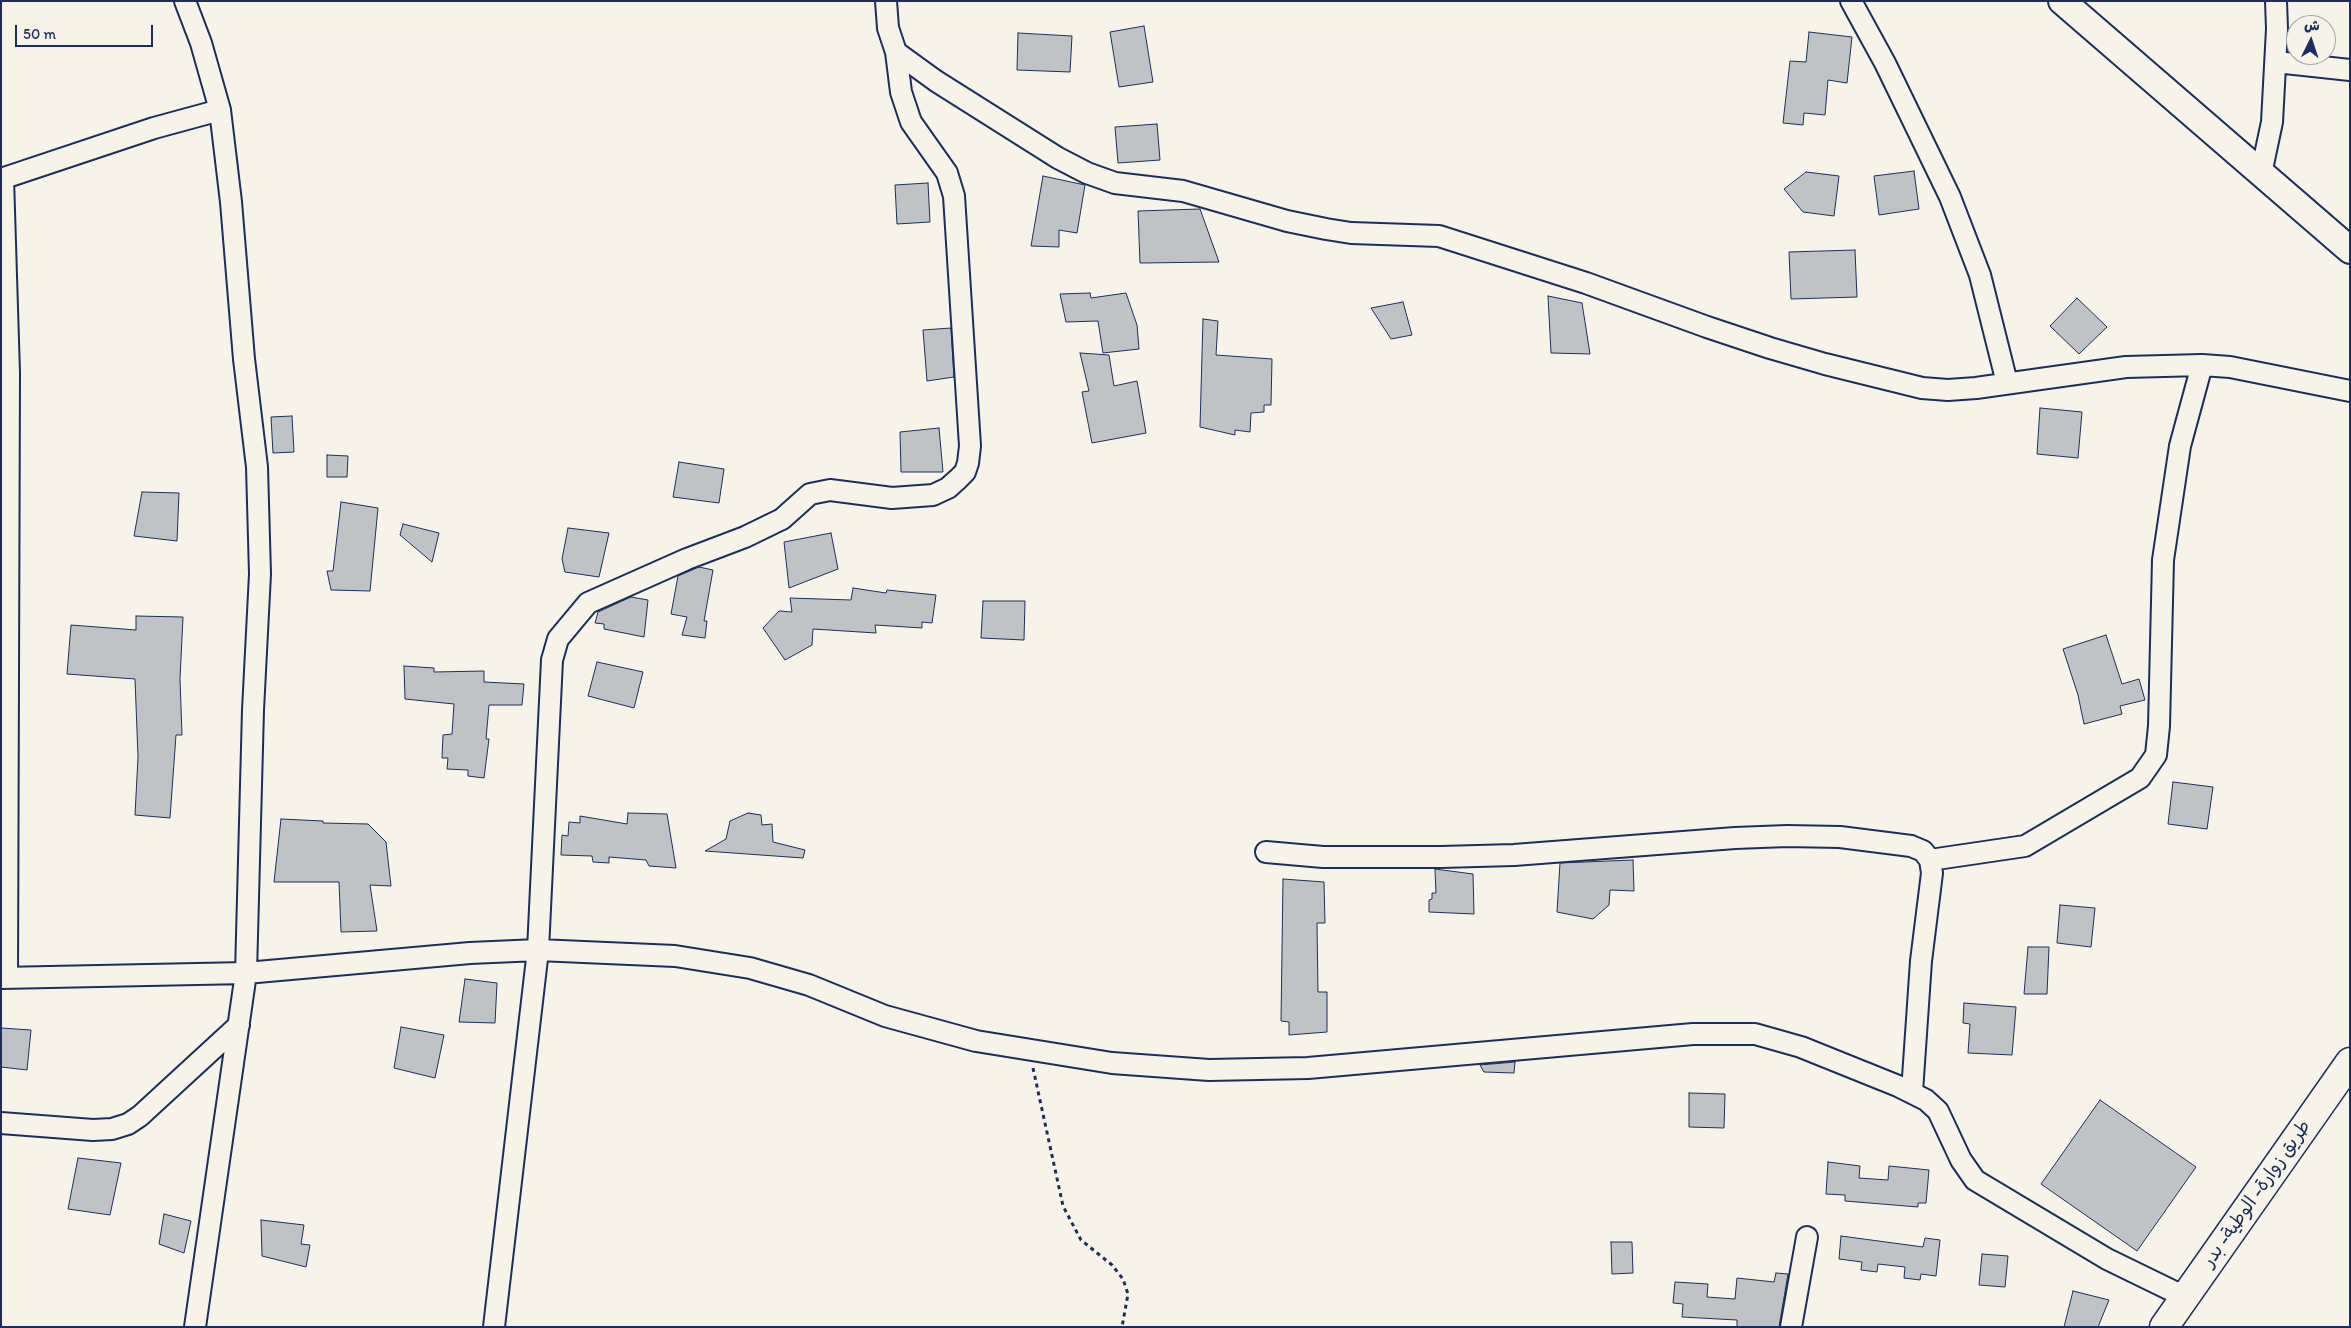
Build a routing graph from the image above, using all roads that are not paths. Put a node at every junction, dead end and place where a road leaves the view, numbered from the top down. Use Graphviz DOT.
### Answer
graph roads {
  1 [pos="185,1"];
  2 [pos="886,1"];
  3 [pos="1851,1"];
  4 [pos="2062,1"];
  5 [pos="2276,1"];
  6 [pos="896,52"];
  7 [pos="2276,62"];
  8 [pos="2350,70"];
  9 [pos="220,110"];
  10 [pos="2261,174"];
  11 [pos="2,179"];
  12 [pos="2350,250"];
  13 [pos="2202,365"];
  14 [pos="2007,383"];
  15 [pos="2350,391"];
  16 [pos="5,514"];
  17 [pos="1266,852"];
  18 [pos="1930,860"];
  19 [pos="538,950"];
  20 [pos="246,973"];
  21 [pos="4,978"];
  22 [pos="239,1025"];
  23 [pos="2350,1062"];
  24 [pos="1912,1092"];
  25 [pos="1,1123"];
  26 [pos="1807,1237"];
  27 [pos="2185,1297"];
  28 [pos="195,1327"];
  29 [pos="494,1327"];
  30 [pos="1791,1327"];
  31 [pos="2164,1327"];
  1 -- 9 [label="street"];
  2 -- 6 [label="street"];
  3 -- 14 [label="street"];
  4 -- 10 [label="main road"];
  5 -- 7 [label="street"];
  6 -- 14 [label="street"];
  6 -- 19 [label="street"];
  7 -- 8 [label="street"];
  7 -- 10 [label="street"];
  9 -- 11 [label="street"];
  9 -- 20 [label="street"];
  10 -- 12 [label="main road"];
  11 -- 16 [label="street"];
  13 -- 14 [label="street"];
  13 -- 15 [label="street"];
  13 -- 18 [label="street"];
  16 -- 21 [label="street"];
  17 -- 18 [label="street"];
  18 -- 24 [label="street"];
  19 -- 20 [label="street"];
  19 -- 24 [label="street"];
  19 -- 29 [label="street"];
  20 -- 21 [label="street"];
  20 -- 22 [label="street"];
  22 -- 25 [label="street"];
  22 -- 28 [label="street"];
  23 -- 27 [label="highway, طريق زوارة- الوطية- بدر"];
  24 -- 27 [label="street"];
  26 -- 30 [label="street"];
  27 -- 31 [label="highway, طريق زوارة- الوطية- بدر"];
}
